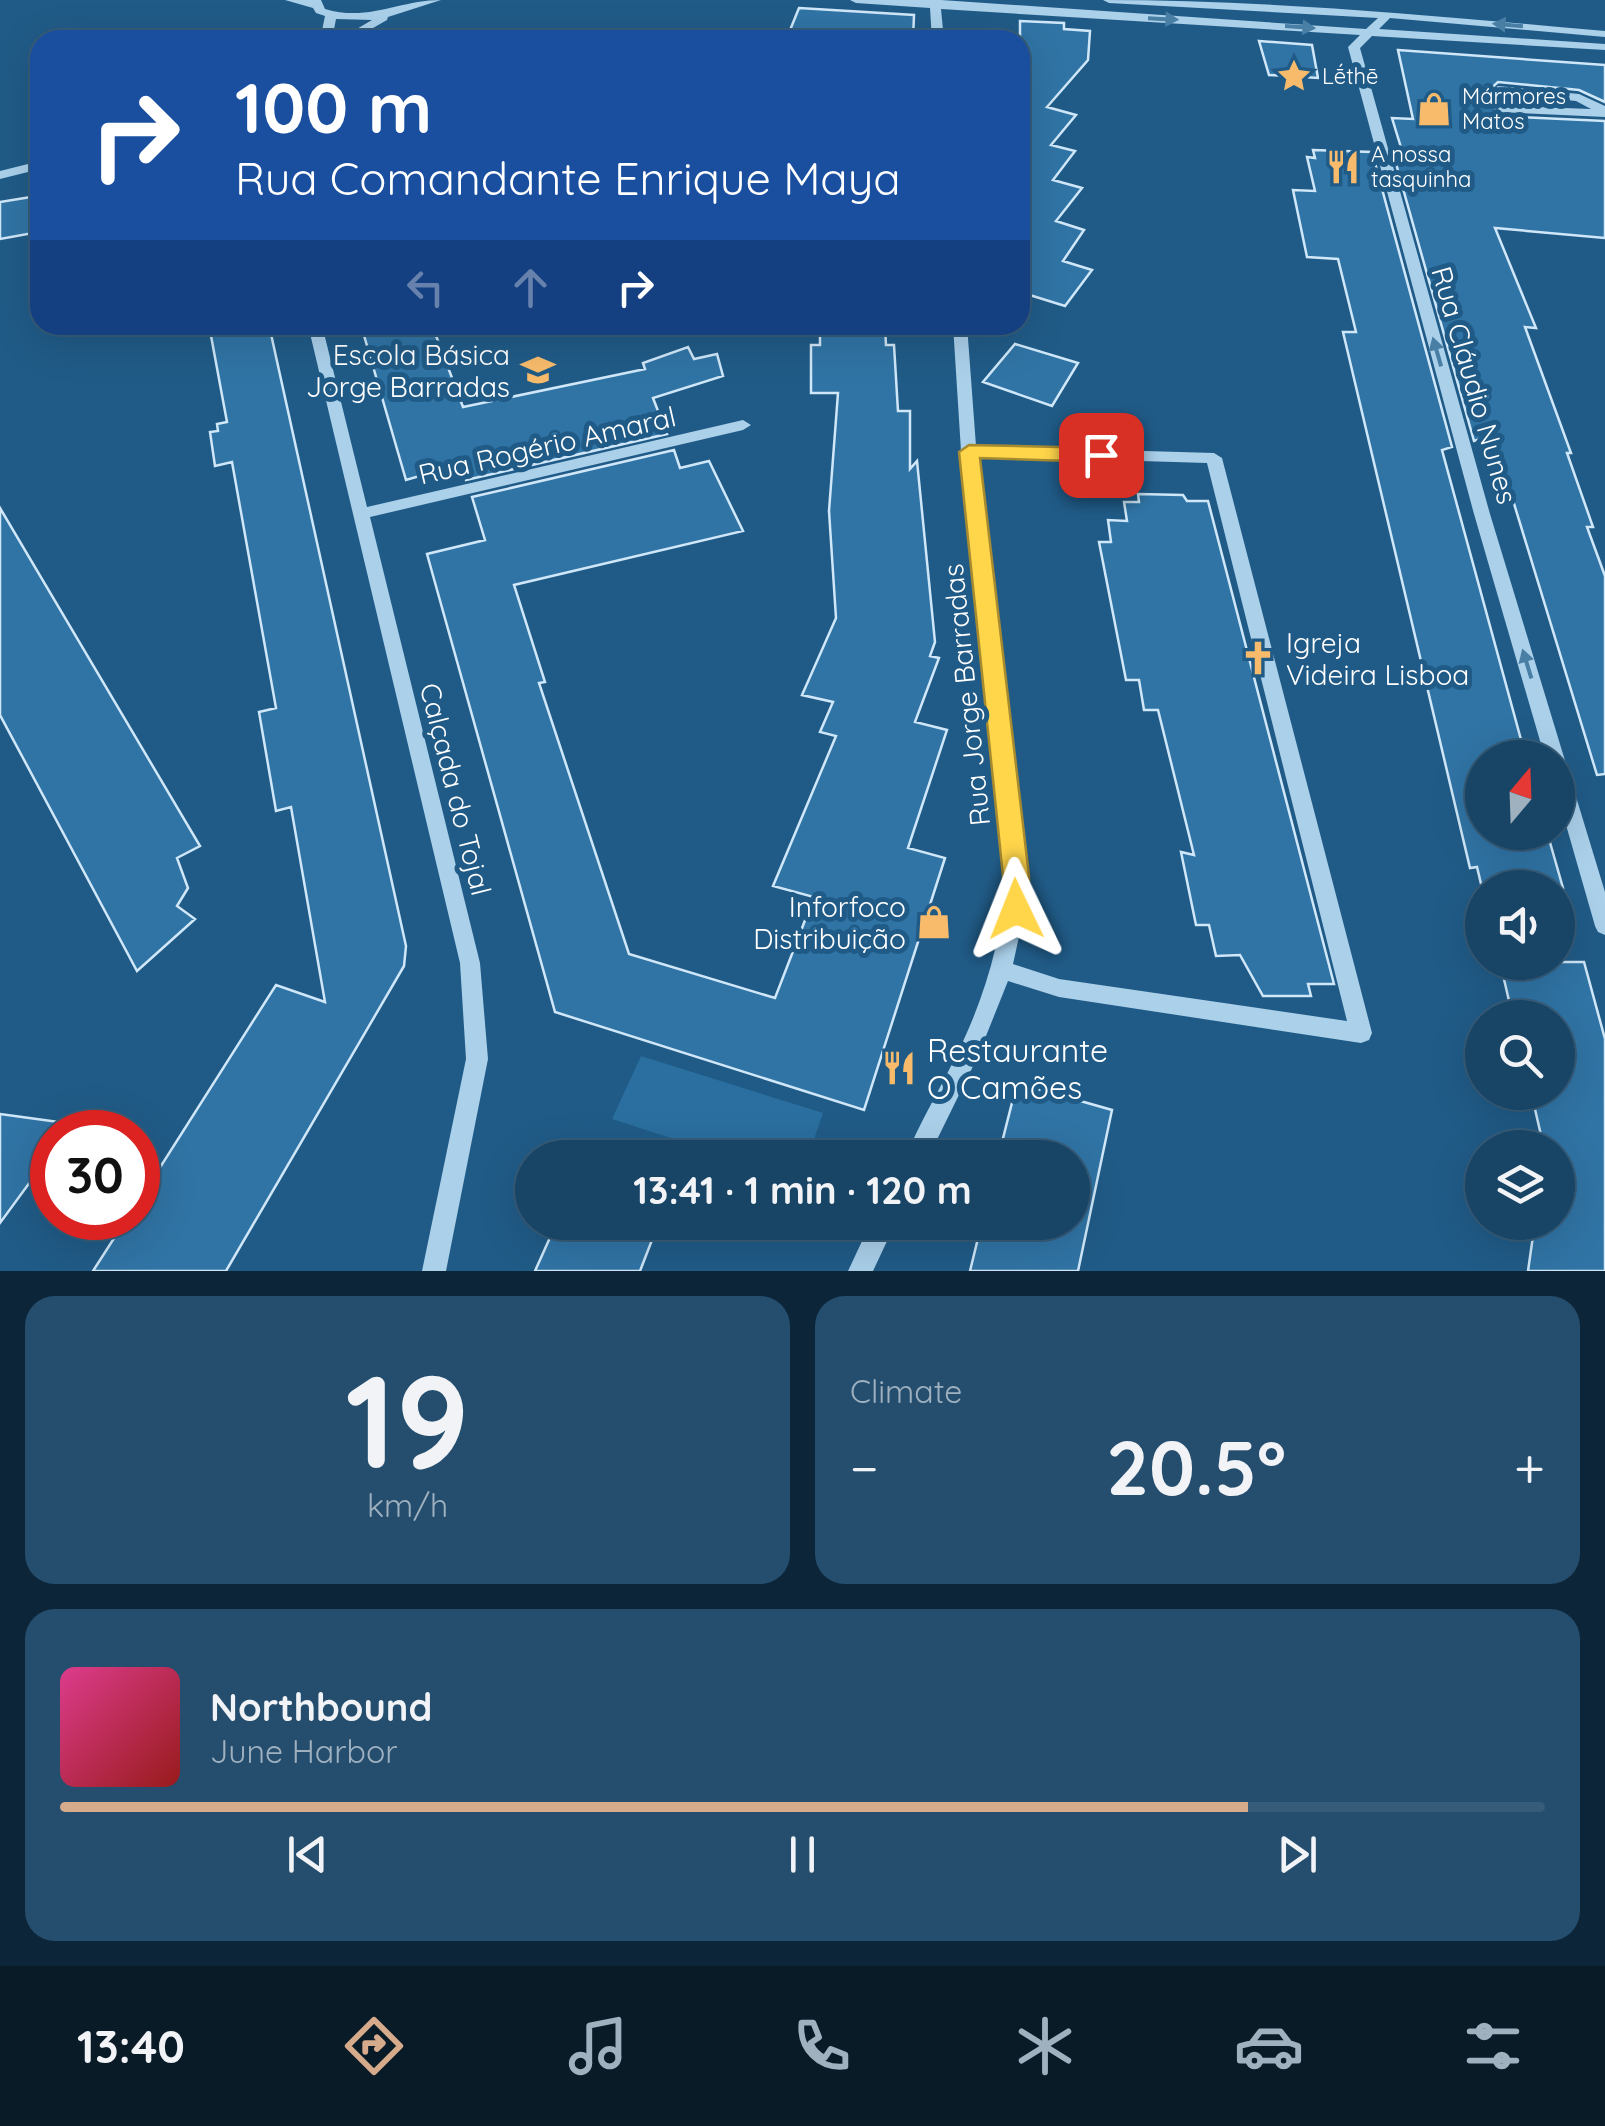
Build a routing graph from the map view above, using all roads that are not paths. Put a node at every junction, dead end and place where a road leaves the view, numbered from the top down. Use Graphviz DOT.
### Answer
graph roads {
  1 [pos="291,0"];
  2 [pos="435,0"];
  3 [pos="856,0"];
  4 [pos="1109,0"];
  5 [pos="315,2"];
  6 [pos="935,3"];
  7 [pos="390,14"];
  8 [pos="332,15"];
  9 [pos="1387,15"];
  10 [pos="328,30"];
  11 [pos="362,30"];
  12 [pos="937,30"];
  13 [pos="1370,31"];
  14 [pos="1605,34"];
  15 [pos="1605,47"];
  16 [pos="1605,112"];
  17 [pos="30,167"];
  18 [pos="0,174"];
  19 [pos="317,335"];
  20 [pos="961,335"];
  21 [pos="743,425"];
  22 [pos="969,452"];
  23 [pos="362,514"];
  24 [pos="1550,740"];
  25 [pos="1575,824"];
  26 [pos="1605,926"];
  27 [pos="1003,970"];
  28 [pos="925,1140"];
  29 [pos="875,1240"];
  30 [pos="434,1271"];
  31 [pos="860,1271"];
  1 -- 5 [label="street"];
  2 -- 7 [label="street"];
  3 -- 6 [label="street"];
  4 -- 9 [label="street"];
  5 -- 8 [label="street"];
  6 -- 12 [label="street"];
  6 -- 13 [label="street, one-way"];
  7 -- 8 [label="street"];
  7 -- 11 [label="street"];
  8 -- 10 [label="street"];
  9 -- 13 [label="street"];
  14 -- 9 [label="street, one-way"];
  13 -- 15 [label="street"];
  24 -- 13 [label="street, Rua Cláudio Nunes, one-way"];
  16 -- 16 [label="street"];
  17 -- 18 [label="street"];
  19 -- 23 [label="street, Calçada do Tojal"];
  20 -- 22 [label="street, Rua Jorge Barradas"];
  21 -- 23 [label="street, Rua Rogério Amaral"];
  22 -- 27 [label="street, Rua Jorge Barradas"];
  22 -- 27 [label="street"];
  23 -- 30 [label="street, Calçada do Tojal"];
  25 -- 26 [label="street"];
  27 -- 28 [label="street, Rua Jorge Barradas"];
  29 -- 31 [label="street"];
}
